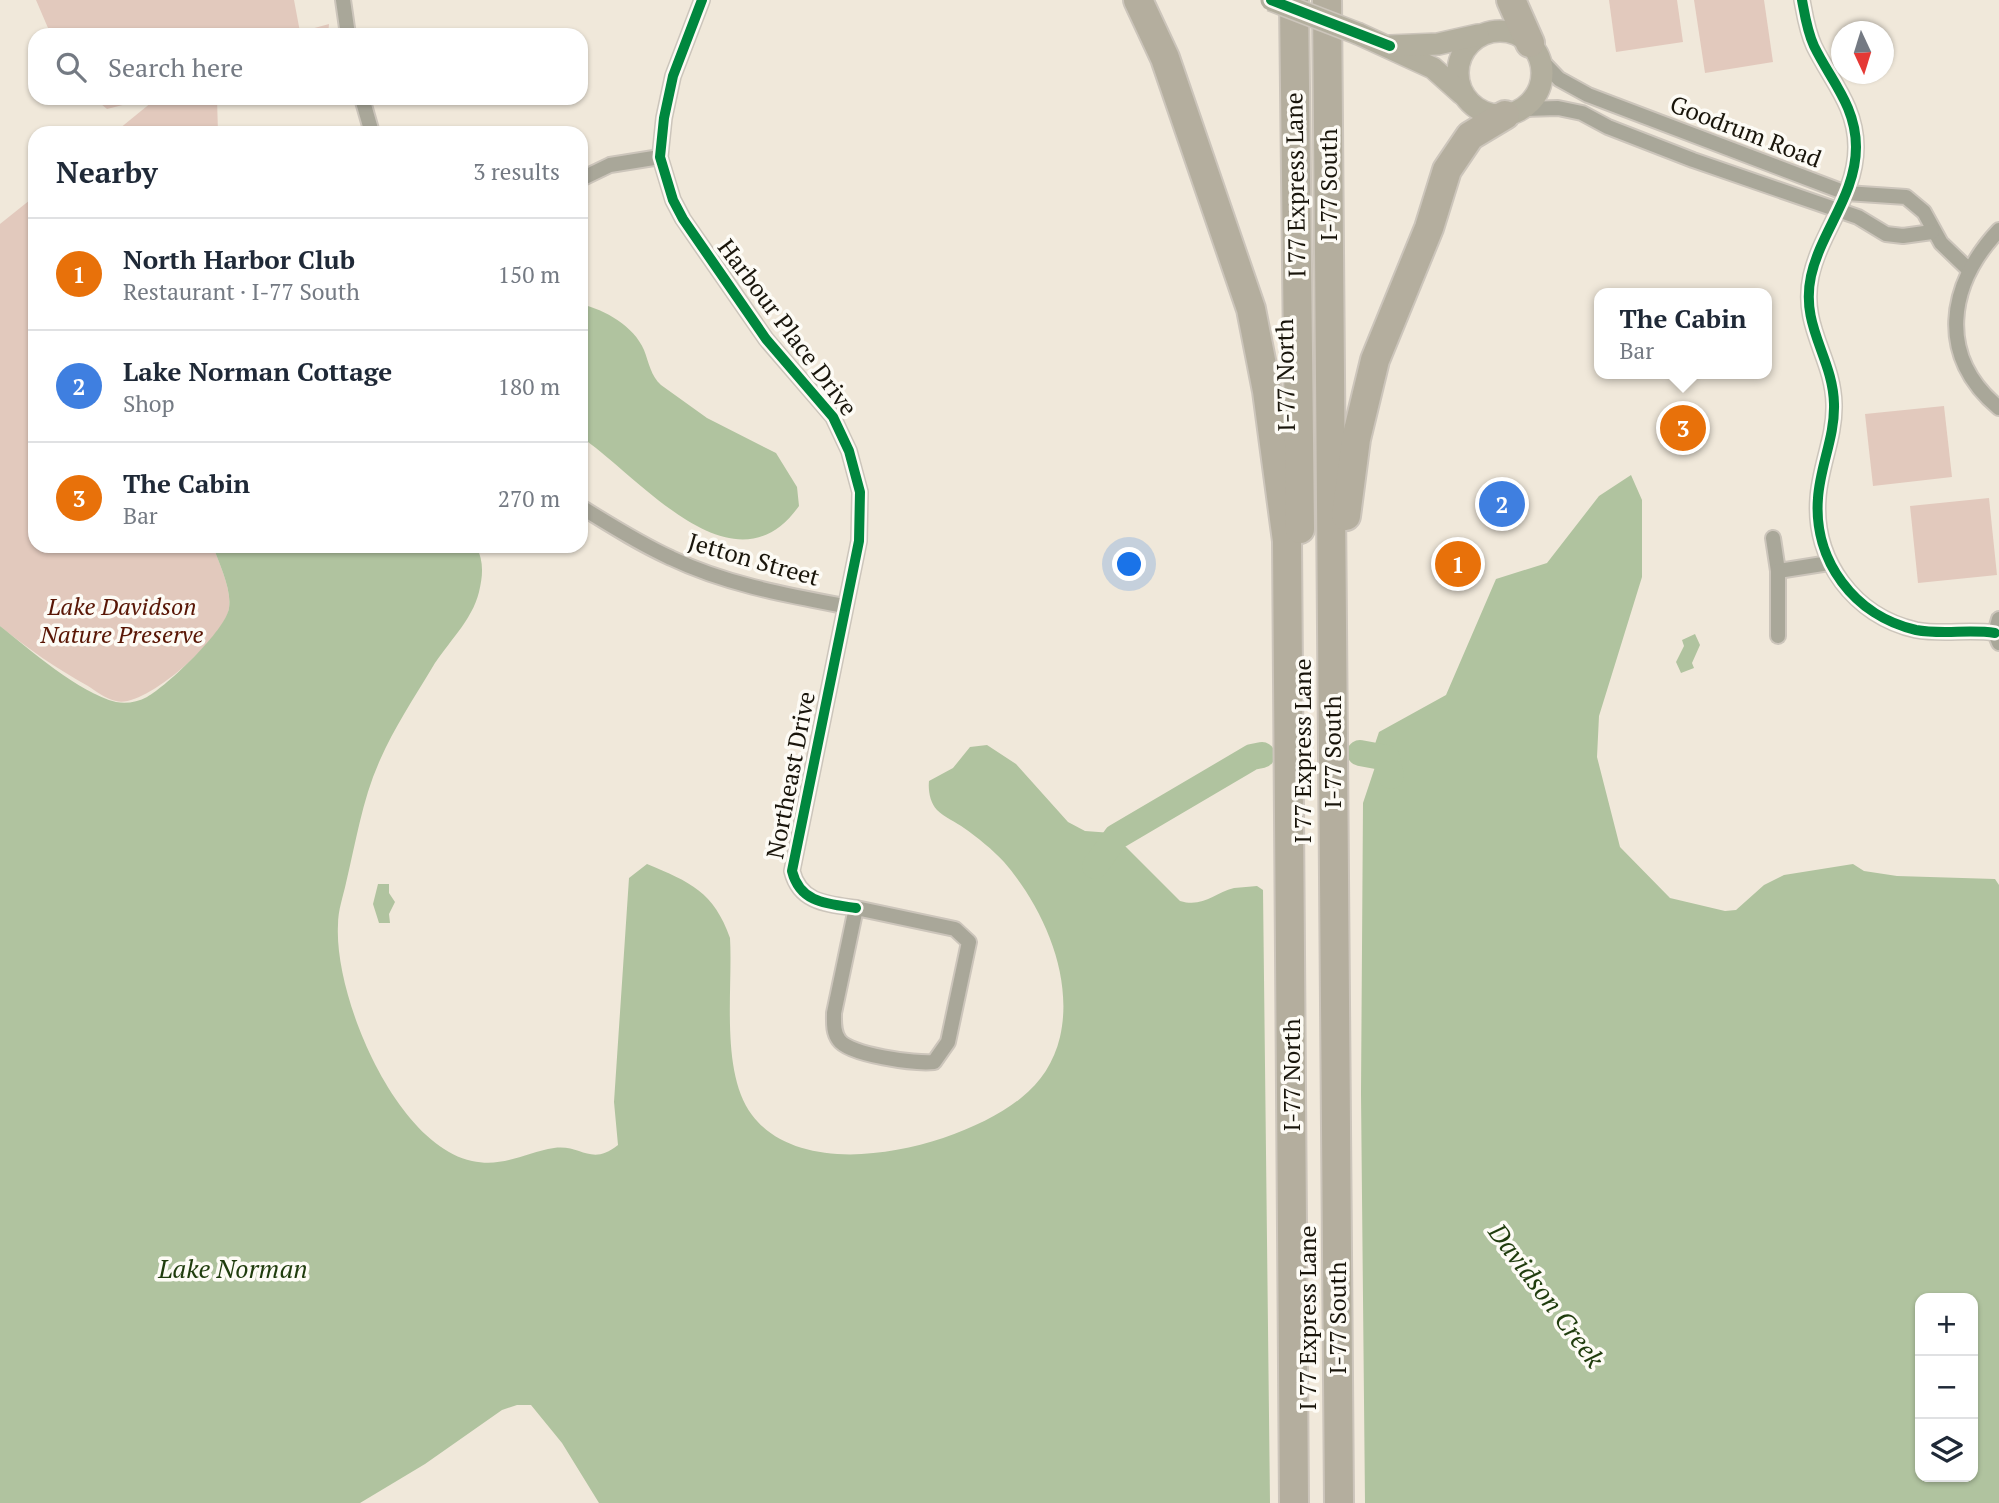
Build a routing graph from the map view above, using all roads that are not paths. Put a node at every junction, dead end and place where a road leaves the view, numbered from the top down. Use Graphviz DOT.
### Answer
graph roads {
  1 [pos="342,0"];
  2 [pos="702,0"];
  3 [pos="1119,0"];
  4 [pos="1138,0"];
  5 [pos="1271,0"];
  6 [pos="1280,0"];
  7 [pos="1294,0"];
  8 [pos="1314,0"];
  9 [pos="1327,0"];
  10 [pos="1511,0"];
  11 [pos="1802,0"];
  12 [pos="347,28"];
  13 [pos="1486,33"];
  14 [pos="1390,46"];
  15 [pos="1535,51"];
  16 [pos="1464,96"];
  17 [pos="364,105"];
  18 [pos="1514,112"];
  19 [pos="370,126"];
  20 [pos="660,157"];
  21 [pos="1203,175"];
  22 [pos="588,176"];
  23 [pos="1846,193"];
  24 [pos="1840,210"];
  25 [pos="1999,230"];
  26 [pos="1932,232"];
  27 [pos="1968,269"];
  28 [pos="1999,408"];
  29 [pos="588,511"];
  30 [pos="1773,538"];
  31 [pos="1287,541"];
  32 [pos="1829,563"];
  33 [pos="1778,571"];
  34 [pos="844,606"];
  35 [pos="1998,632"];
  36 [pos="1778,636"];
  37 [pos="1332,696"];
  38 [pos="856,908"];
  39 [pos="1294,1503"];
  40 [pos="1308,1503"];
  41 [pos="1325,1503"];
  42 [pos="1339,1503"];
  1 -- 12 [label="street"];
  2 -- 20 [label="street, Harbour Place Drive"];
  3 -- 21 [label="highway"];
  4 -- 21 [label="highway"];
  5 -- 14 [label="main road, bridge"];
  6 -- 31 [label="highway, I-77 North"];
  7 -- 40 [label="highway, I 77 Express Lane"];
  8 -- 41 [label="highway, I 77 Express Lane"];
  9 -- 37 [label="highway, I-77 South"];
  10 -- 15 [label="highway"];
  11 -- 23 [label="street"];
  13 -- 14 [label="main road"];
  13 -- 15 [label="main road"];
  13 -- 16 [label="main road"];
  14 -- 16 [label="main road"];
  15 -- 18 [label="main road"];
  15 -- 23 [label="street, Goodrum Road"];
  16 -- 18 [label="main road"];
  17 -- 19 [label="street"];
  18 -- 24 [label="street, Goodrum Road"];
  18 -- 37 [label="highway"];
  20 -- 22 [label="street"];
  20 -- 34 [label="street, Harbour Place Drive"];
  21 -- 31 [label="highway"];
  23 -- 24 [label="street"];
  23 -- 26 [label="street, Goodrum Road"];
  24 -- 26 [label="street, Goodrum Road"];
  24 -- 32 [label="street"];
  25 -- 27 [label="street"];
  26 -- 27 [label="street, Goodrum Road"];
  27 -- 28 [label="street"];
  29 -- 34 [label="street, Jetton Street"];
  30 -- 33 [label="street"];
  31 -- 39 [label="highway, I-77 North"];
  32 -- 33 [label="street"];
  32 -- 35 [label="street"];
  33 -- 36 [label="street"];
  34 -- 38 [label="street, Northeast Drive"];
  37 -- 42 [label="highway, I-77 South"];
  38 -- 38 [label="street, Northeast Drive"];
}
